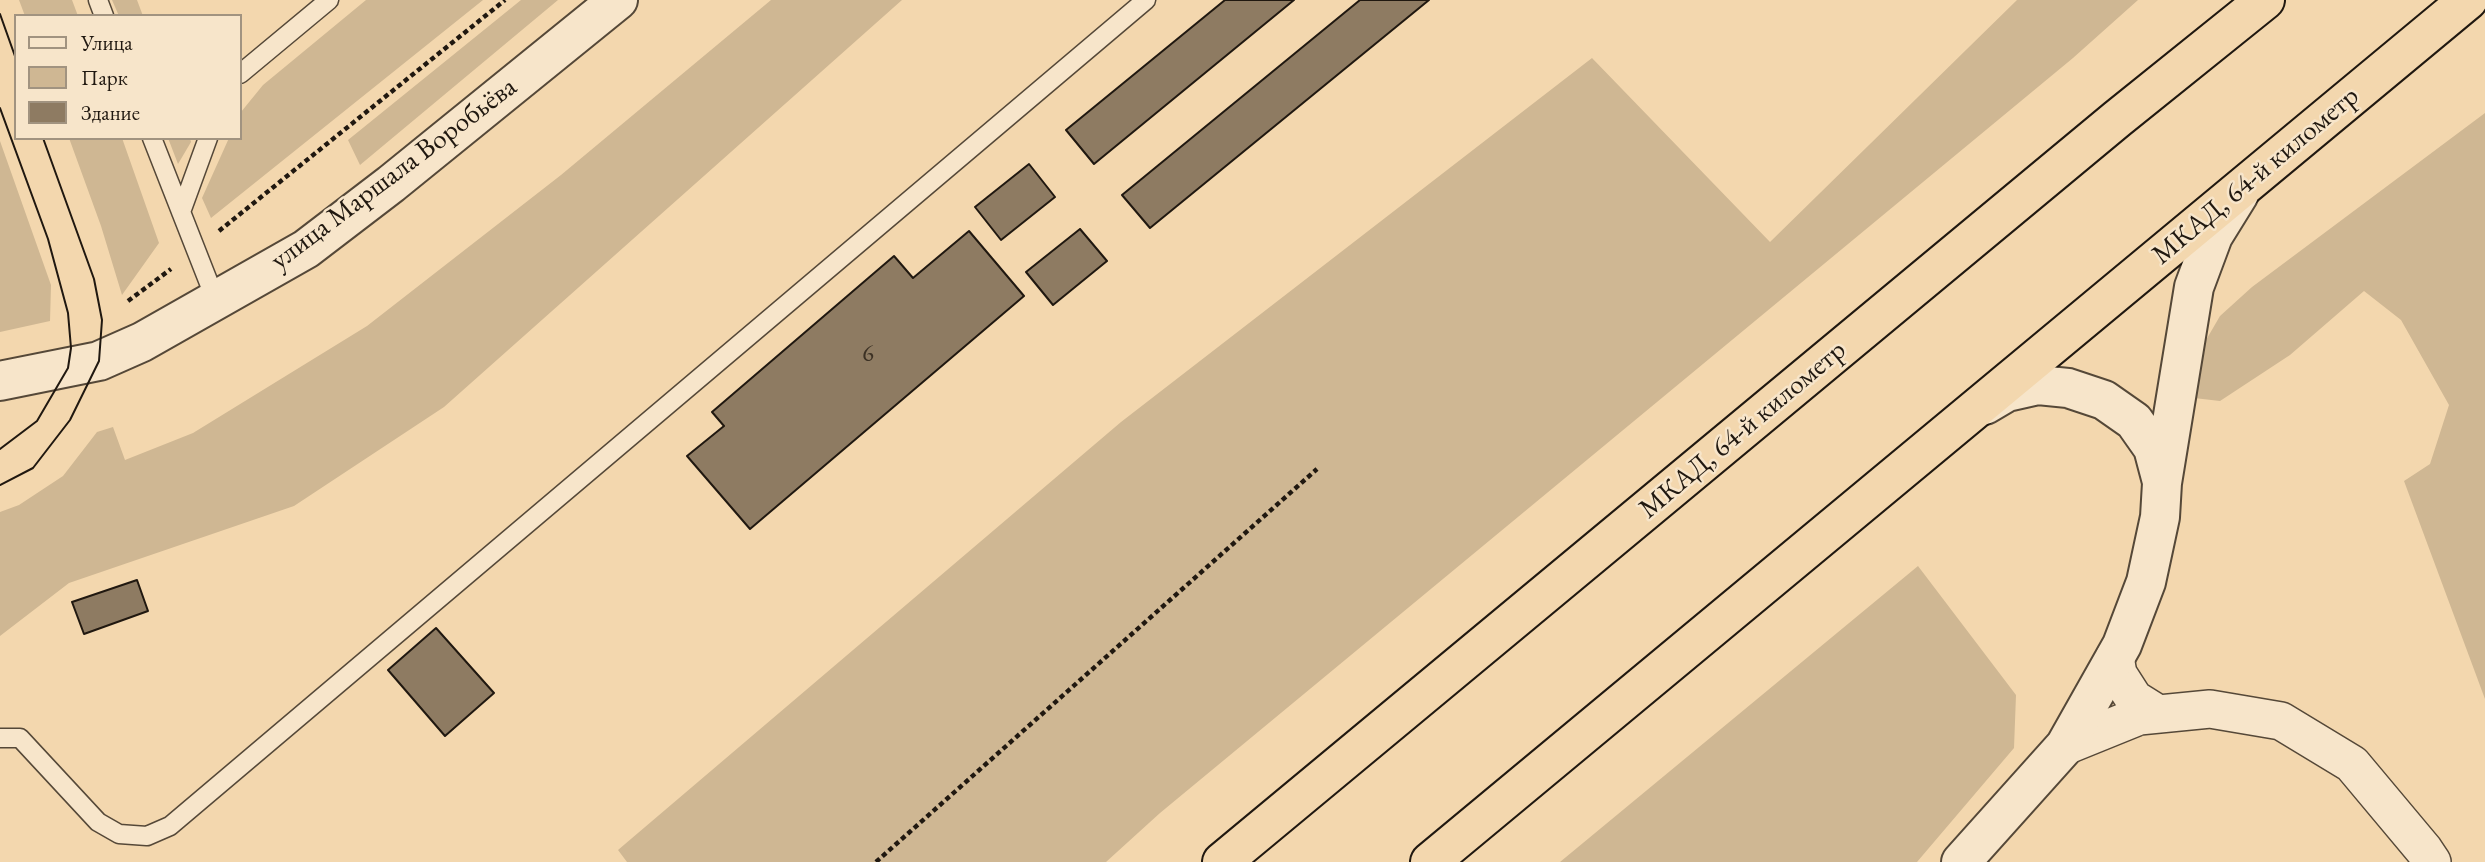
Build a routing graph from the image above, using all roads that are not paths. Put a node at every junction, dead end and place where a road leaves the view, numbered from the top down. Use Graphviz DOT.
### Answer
graph roads {
  1 [pos="329,0"];
  2 [pos="618,0"];
  3 [pos="1146,0"];
  4 [pos="2265,0"];
  5 [pos="2468,0"];
  6 [pos="242,72"];
  7 [pos="153,140"];
  8 [pos="207,140"];
  9 [pos="2246,184"];
  10 [pos="181,212"];
  11 [pos="216,301"];
  12 [pos="0,382"];
  13 [pos="1980,408"];
  14 [pos="2162,483"];
  15 [pos="2115,657"];
  16 [pos="2158,714"];
  17 [pos="0,738"];
  18 [pos="2065,746"];
  19 [pos="1222,862"];
  20 [pos="1430,862"];
  21 [pos="1961,862"];
  22 [pos="2432,862"];
  1 -- 6 [label="lane"];
  2 -- 11 [label="street, улица Маршала Воробьёва"];
  3 -- 17 [label="lane"];
  4 -- 19 [label="highway, МКАД, 64-й километр"];
  5 -- 9 [label="highway, МКАД, 64-й километр"];
  7 -- 10 [label="lane"];
  8 -- 10 [label="lane"];
  9 -- 13 [label="highway, МКАД, 64-й километр"];
  9 -- 14 [label="street"];
  10 -- 11 [label="lane"];
  11 -- 12 [label="street, улица Маршала Воробьёва"];
  13 -- 14 [label="street"];
  13 -- 20 [label="highway, МКАД, 64-й километр"];
  14 -- 15 [label="street"];
  15 -- 16 [label="street"];
  15 -- 18 [label="street"];
  16 -- 18 [label="street"];
  16 -- 22 [label="street"];
  18 -- 21 [label="street"];
}
